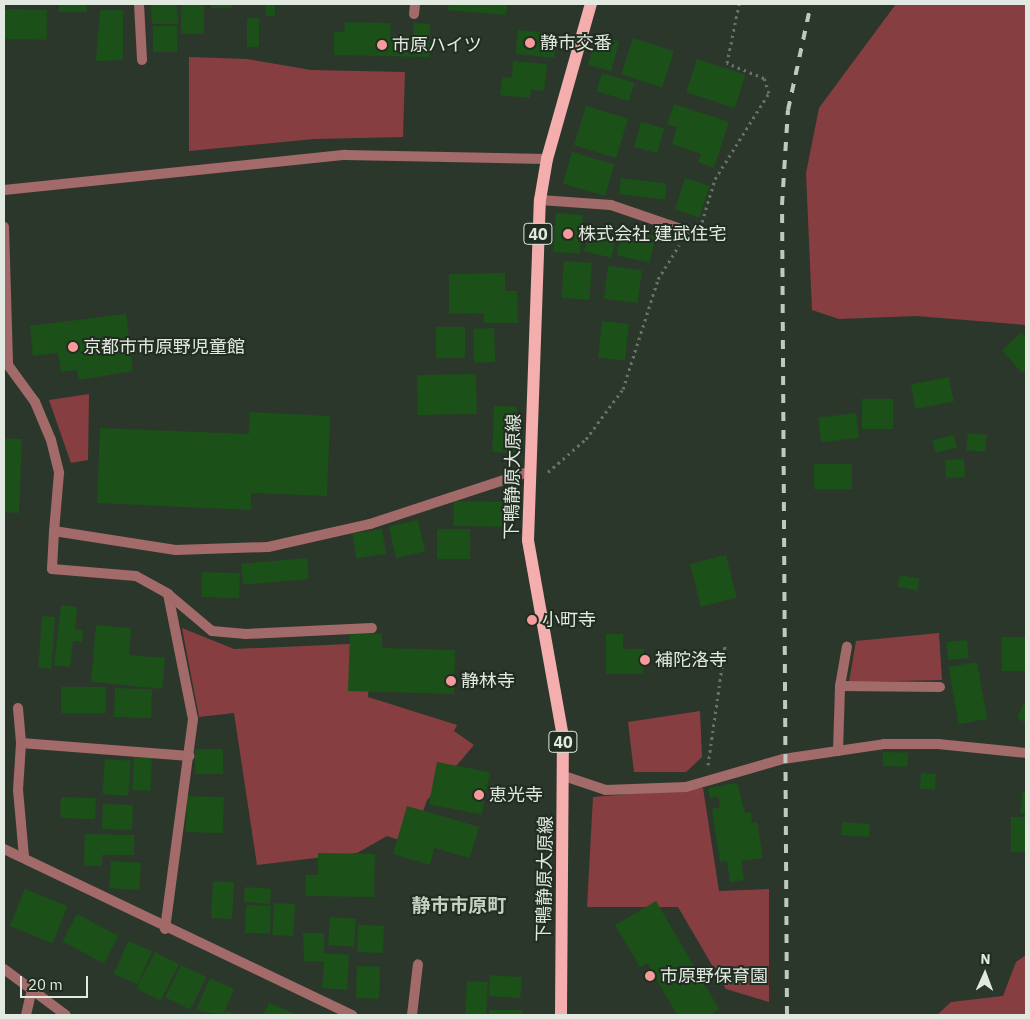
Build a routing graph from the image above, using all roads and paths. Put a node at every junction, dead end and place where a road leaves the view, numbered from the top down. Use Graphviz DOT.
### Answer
graph roads {
  1 [pos="139,4"];
  2 [pos="591,4"];
  3 [pos="739,4"];
  4 [pos="142,60"];
  5 [pos="547,159"];
  6 [pos="4,190"];
  7 [pos="540,200"];
  8 [pos="4,227"];
  9 [pos="693,233"];
  10 [pos="531,471"];
  11 [pos="531,487"];
  12 [pos="54,531"];
  13 [pos="168,594"];
  14 [pos="372,628"];
  15 [pos="725,646"];
  16 [pos="847,647"];
  17 [pos="840,686"];
  18 [pos="940,687"];
  19 [pos="18,708"];
  20 [pos="21,743"];
  21 [pos="838,751"];
  22 [pos="1026,753"];
  23 [pos="189,756"];
  24 [pos="564,776"];
  25 [pos="707,781"];
  26 [pos="4,849"];
  27 [pos="24,857"];
  28 [pos="165,929"];
  29 [pos="418,964"];
  30 [pos="4,969"];
  31 [pos="32,988"];
  32 [pos="26,1015"];
  33 [pos="66,1015"];
  34 [pos="352,1015"];
  35 [pos="412,1015"];
  36 [pos="560,1015"];
  1 -- 4 [label="street"];
  2 -- 5 [label="main road, 下鴨静原大原線 / 40"];
  3 -- 9 [label="path"];
  5 -- 6 [label="street"];
  5 -- 7 [label="main road, 下鴨静原大原線 / 40"];
  7 -- 9 [label="street"];
  7 -- 10 [label="main road, 下鴨静原大原線 / 40"];
  8 -- 12 [label="street"];
  9 -- 11 [label="path"];
  10 -- 11 [label="main road, 下鴨静原大原線 / 40"];
  10 -- 12 [label="street"];
  11 -- 24 [label="main road, 下鴨静原大原線 / 40"];
  12 -- 13 [label="street"];
  13 -- 14 [label="street"];
  13 -- 23 [label="street"];
  15 -- 25 [label="path"];
  16 -- 17 [label="street"];
  17 -- 18 [label="street"];
  17 -- 21 [label="street"];
  19 -- 20 [label="street"];
  20 -- 23 [label="street"];
  20 -- 27 [label="street"];
  21 -- 22 [label="street"];
  21 -- 25 [label="street"];
  23 -- 28 [label="street"];
  24 -- 25 [label="street"];
  24 -- 36 [label="main road, 下鴨静原大原線 / 40"];
  26 -- 27 [label="street"];
  27 -- 28 [label="street"];
  28 -- 34 [label="street"];
  29 -- 35 [label="street"];
  30 -- 31 [label="street"];
  31 -- 32 [label="street"];
  31 -- 33 [label="street"];
}
